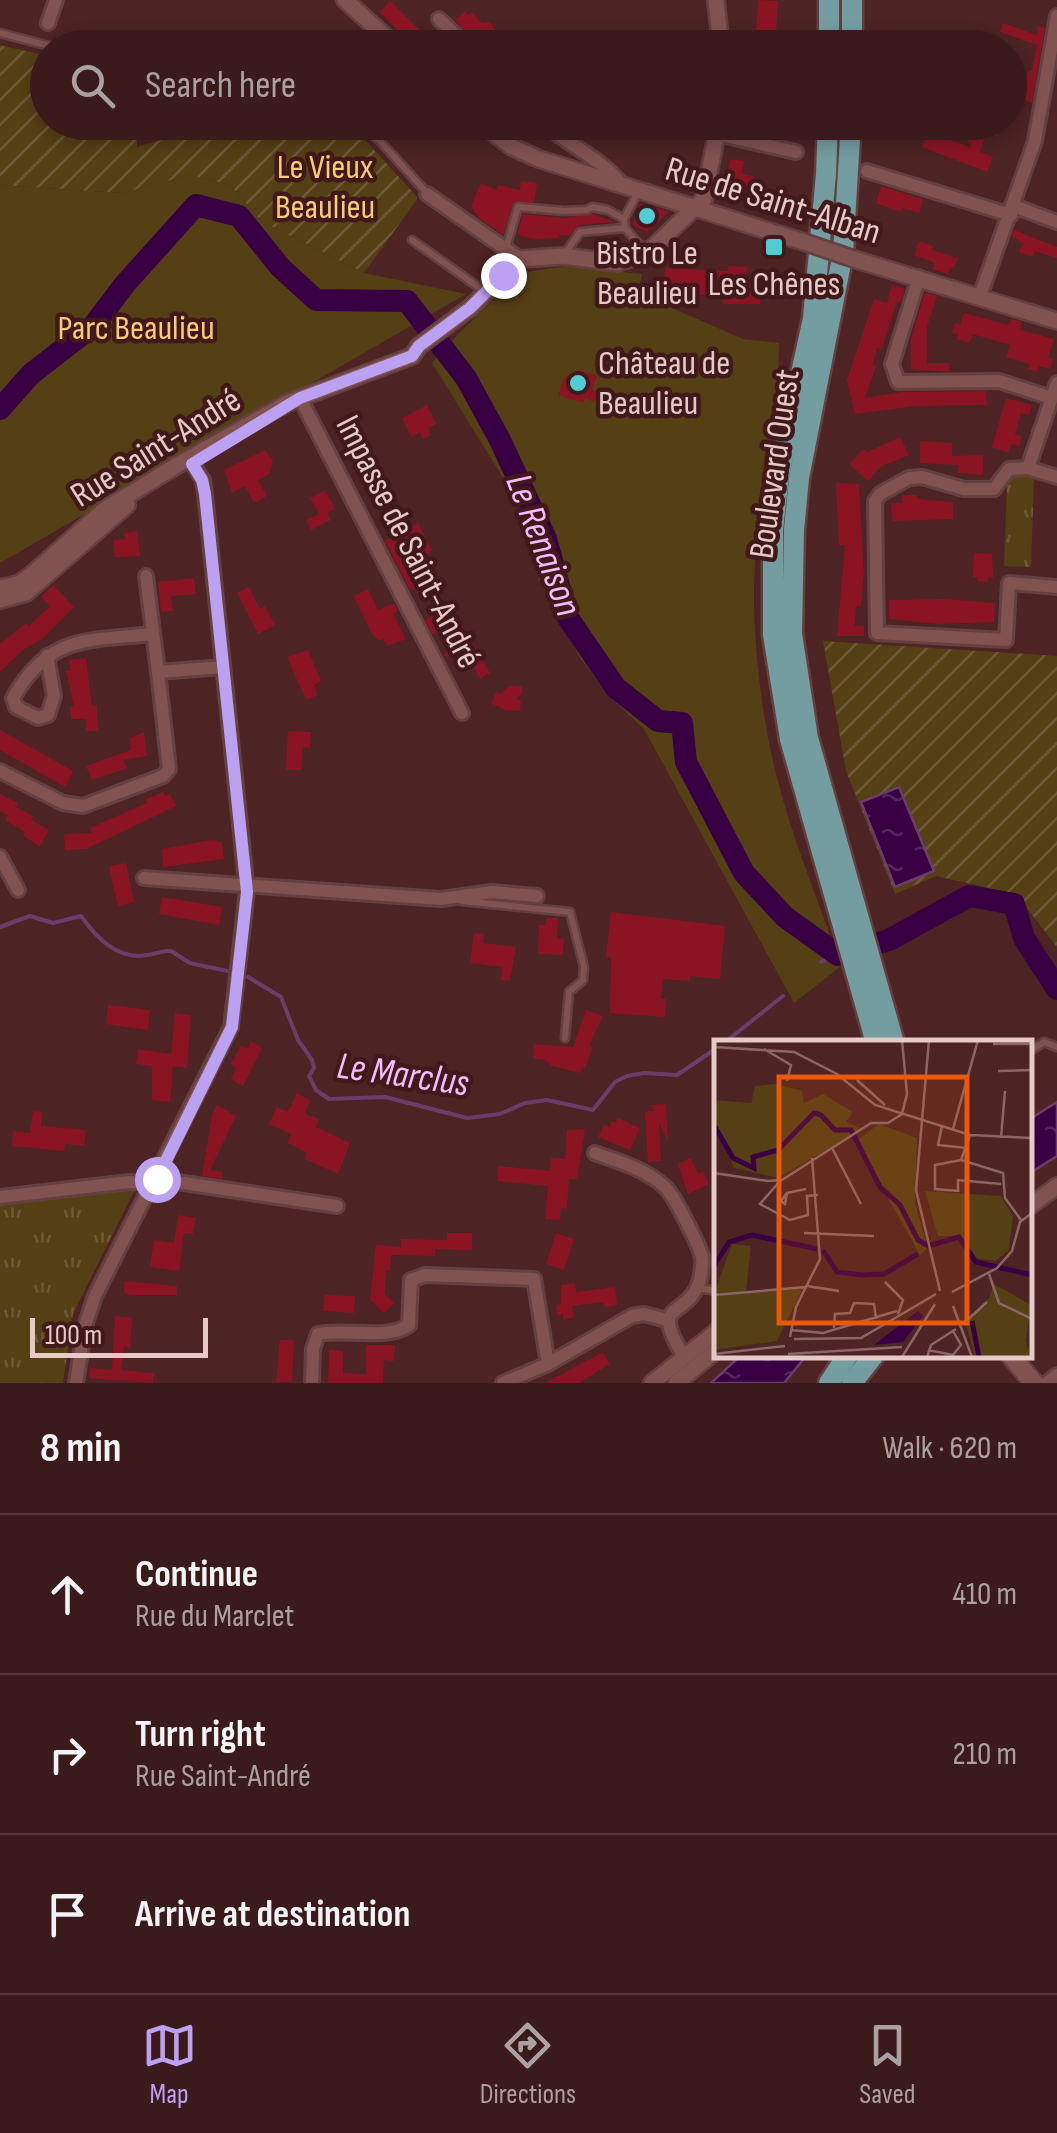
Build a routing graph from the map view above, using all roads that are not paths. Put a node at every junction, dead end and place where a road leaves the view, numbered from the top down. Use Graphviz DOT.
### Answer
graph roads {
  1 [pos="56,0"];
  2 [pos="345,0"];
  3 [pos="716,0"];
  4 [pos="829,0"];
  5 [pos="852,0"];
  6 [pos="1057,16"];
  7 [pos="439,19"];
  8 [pos="48,23"];
  9 [pos="378,30"];
  10 [pos="450,30"];
  11 [pos="719,30"];
  12 [pos="829,30"];
  13 [pos="852,30"];
  14 [pos="0,34"];
  15 [pos="30,41"];
  16 [pos="379,140"];
  17 [pos="503,140"];
  18 [pos="563,140"];
  19 [pos="716,140"];
  20 [pos="757,140"];
  21 [pos="827,140"];
  22 [pos="849,140"];
  23 [pos="796,152"];
  24 [pos="867,171"];
  25 [pos="621,184"];
  26 [pos="428,194"];
  27 [pos="636,196"];
  28 [pos="696,208"];
  29 [pos="1012,211"];
  30 [pos="624,219"];
  31 [pos="1057,222"];
  32 [pos="625,228"];
  33 [pos="412,240"];
  34 [pos="505,249"];
  35 [pos="646,253"];
  36 [pos="563,256"];
  37 [pos="520,260"];
  38 [pos="919,277"];
  39 [pos="486,292"];
  40 [pos="980,296"];
  41 [pos="1057,322"];
  42 [pos="1057,383"];
  43 [pos="300,398"];
  44 [pos="1052,398"];
  45 [pos="191,461"];
  46 [pos="1028,468"];
  47 [pos="1057,477"];
  48 [pos="146,576"];
  49 [pos="1057,587"];
  50 [pos="2,597"];
  51 [pos="154,634"];
  52 [pos="47,656"];
  53 [pos="223,666"];
  54 [pos="158,672"];
  55 [pos="462,713"];
  56 [pos="0,771"];
  57 [pos="0,857"];
  58 [pos="144,878"];
  59 [pos="246,884"];
  60 [pos="18,890"];
  61 [pos="537,896"];
  62 [pos="441,899"];
  63 [pos="854,924"];
  64 [pos="866,966"];
  65 [pos="565,1038"];
  66 [pos="876,1040"];
  67 [pos="893,1040"];
  68 [pos="1057,1048"];
  69 [pos="1032,1050"];
  70 [pos="595,1153"];
  71 [pos="156,1181"];
  72 [pos="1057,1184"];
  73 [pos="1032,1195"];
  74 [pos="0,1197"];
  75 [pos="1032,1204"];
  76 [pos="337,1206"];
  77 [pos="696,1287"];
  78 [pos="714,1290"];
  79 [pos="668,1320"];
  80 [pos="714,1333"];
  81 [pos="714,1352"];
  82 [pos="685,1358"];
  83 [pos="846,1358"];
  84 [pos="871,1358"];
  85 [pos="1013,1358"];
  86 [pos="1021,1358"];
  87 [pos="548,1364"];
  88 [pos="1057,1375"];
  89 [pos="76,1383"];
  90 [pos="312,1383"];
  91 [pos="503,1383"];
  92 [pos="652,1383"];
  93 [pos="676,1383"];
  94 [pos="828,1383"];
  95 [pos="852,1383"];
  96 [pos="1034,1383"];
  97 [pos="1046,1383"];
  1 -- 8 [label="street"];
  2 -- 9 [label="street"];
  3 -- 11 [label="street"];
  4 -- 12 [label="main road"];
  5 -- 13 [label="main road"];
  6 -- 29 [label="street"];
  7 -- 10 [label="street"];
  14 -- 15 [label="lane"];
  16 -- 26 [label="lane"];
  17 -- 25 [label="street, Rue de Saint-Alban"];
  18 -- 25 [label="street"];
  19 -- 28 [label="street"];
  20 -- 23 [label="street"];
  21 -- 63 [label="main road, Boulevard Ouest"];
  22 -- 63 [label="main road, Boulevard Ouest"];
  24 -- 29 [label="street"];
  25 -- 28 [label="street, Rue de Saint-Alban"];
  26 -- 34 [label="street"];
  27 -- 30 [label="lane"];
  28 -- 35 [label="street"];
  28 -- 38 [label="street, Rue de Saint-Alban, bridge"];
  29 -- 31 [label="street"];
  29 -- 40 [label="street"];
  30 -- 32 [label="lane"];
  30 -- 34 [label="lane"];
  32 -- 35 [label="lane"];
  32 -- 36 [label="lane"];
  33 -- 39 [label="lane"];
  34 -- 37 [label="street"];
  35 -- 36 [label="street"];
  36 -- 37 [label="street"];
  37 -- 39 [label="street, Rue Saint-André"];
  38 -- 40 [label="street, Rue de Saint-Alban"];
  38 -- 44 [label="street"];
  39 -- 43 [label="street, Rue Saint-André"];
  40 -- 41 [label="street, Rue de Saint-Alban"];
  42 -- 44 [label="street"];
  43 -- 45 [label="street, Rue Saint-André"];
  43 -- 55 [label="street, Impasse de Saint-André"];
  44 -- 46 [label="street"];
  45 -- 50 [label="street, Rue Saint-André"];
  45 -- 53 [label="street"];
  46 -- 47 [label="street"];
  46 -- 49 [label="street"];
  48 -- 51 [label="street"];
  51 -- 52 [label="street"];
  51 -- 54 [label="street"];
  52 -- 52 [label="street"];
  53 -- 54 [label="street"];
  53 -- 59 [label="street"];
  54 -- 56 [label="street"];
  57 -- 60 [label="street"];
  58 -- 59 [label="street"];
  59 -- 62 [label="street"];
  59 -- 71 [label="street"];
  61 -- 62 [label="street"];
  62 -- 65 [label="lane"];
  63 -- 64 [label="main road, Boulevard Ouest"];
  64 -- 66 [label="main road, Boulevard Ouest"];
  64 -- 67 [label="main road, Boulevard Ouest"];
  68 -- 69 [label="lane"];
  70 -- 77 [label="street"];
  71 -- 74 [label="street"];
  71 -- 76 [label="street"];
  71 -- 89 [label="street"];
  72 -- 73 [label="street"];
  72 -- 75 [label="street"];
  77 -- 78 [label="lane"];
  77 -- 79 [label="street"];
  79 -- 82 [label="street"];
  79 -- 87 [label="street"];
  80 -- 82 [label="street"];
  81 -- 93 [label="street"];
  82 -- 92 [label="street"];
  83 -- 94 [label="main road"];
  84 -- 95 [label="main road"];
  85 -- 96 [label="main road"];
  86 -- 96 [label="main road"];
  87 -- 90 [label="street"];
  87 -- 91 [label="street"];
  88 -- 97 [label="street"];
}
